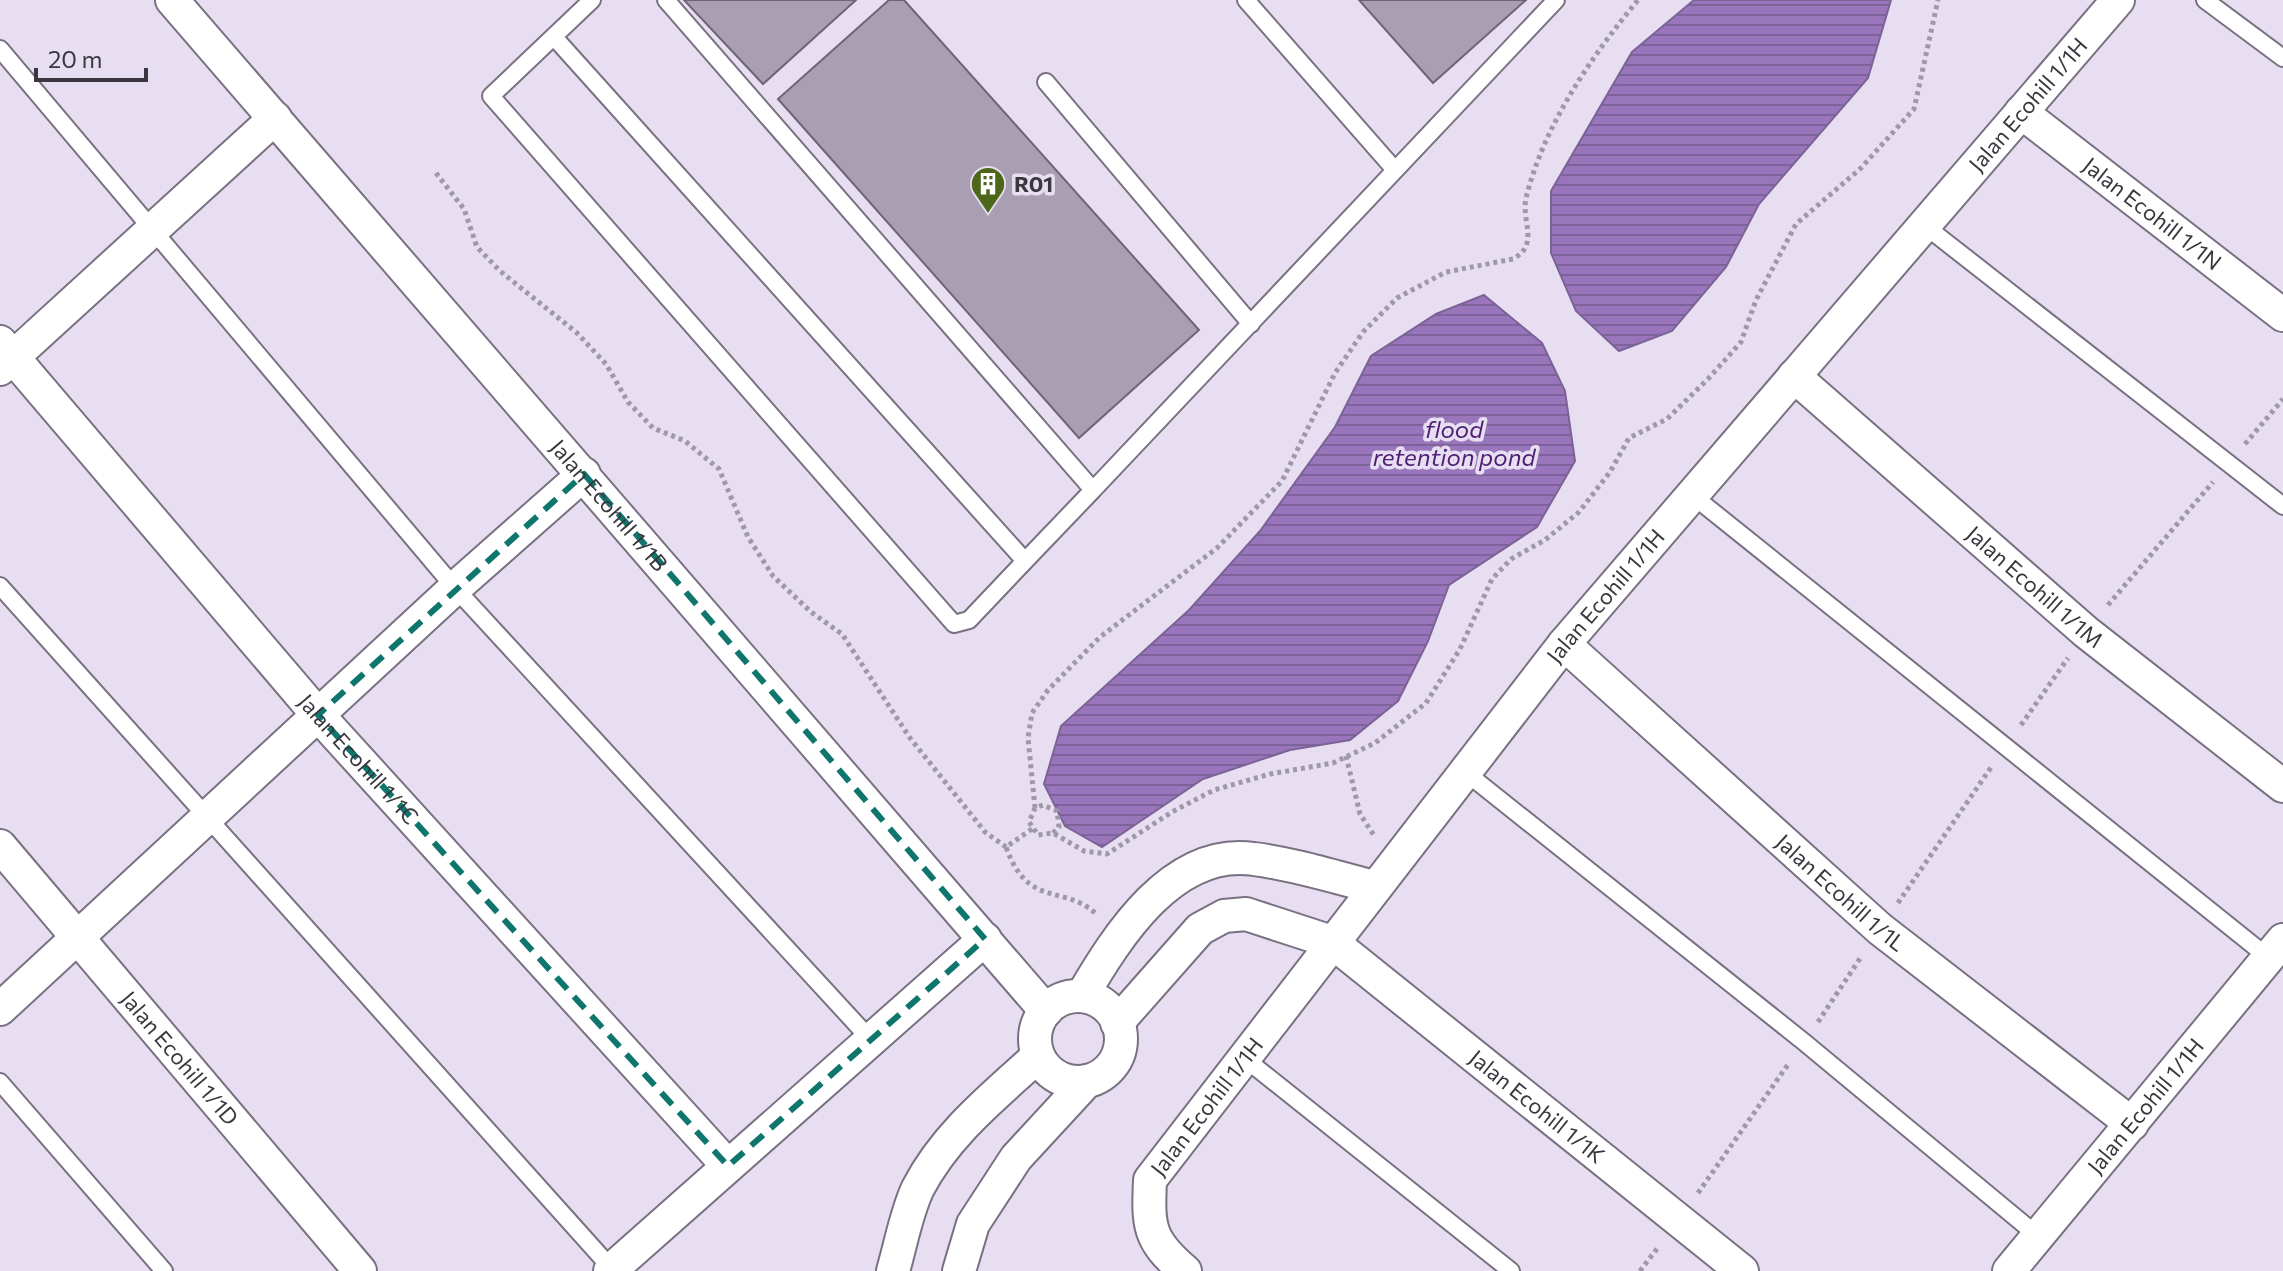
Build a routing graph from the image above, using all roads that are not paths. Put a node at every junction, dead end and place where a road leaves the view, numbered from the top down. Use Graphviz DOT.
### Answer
graph roads {
  1 [pos="172,0"];
  2 [pos="592,0"];
  3 [pos="666,0"];
  4 [pos="1246,0"];
  5 [pos="1556,0"];
  6 [pos="2118,0"];
  7 [pos="2205,0"];
  8 [pos="554,37"];
  9 [pos="0,49"];
  10 [pos="2283,58"];
  11 [pos="1046,82"];
  12 [pos="2021,112"];
  13 [pos="275,118"];
  14 [pos="1395,170"];
  15 [pos="1924,225"];
  16 [pos="154,232"];
  17 [pos="2283,315"];
  18 [pos="1251,324"];
  19 [pos="5,356"];
  20 [pos="1794,376"];
  21 [pos="584,474"];
  22 [pos="1093,490"];
  23 [pos="1692,495"];
  24 [pos="2283,506"];
  25 [pos="1025,561"];
  26 [pos="0,586"];
  27 [pos="455,588"];
  28 [pos="1564,644"];
  29 [pos="318,715"];
  30 [pos="1464,771"];
  31 [pos="2283,786"];
  32 [pos="206,819"];
  33 [pos="0,846"];
  34 [pos="1383,876"];
  35 [pos="75,938"];
  36 [pos="985,939"];
  37 [pos="1332,942"];
  38 [pos="2276,949"];
  39 [pos="1082,996"];
  40 [pos="0,1009"];
  41 [pos="1046,1011"];
  42 [pos="1117,1023"];
  43 [pos="871,1040"];
  44 [pos="1038,1056"];
  45 [pos="1243,1057"];
  46 [pos="1087,1081"];
  47 [pos="0,1082"];
  48 [pos="2132,1124"];
  49 [pos="728,1166"];
  50 [pos="2038,1236"];
  51 [pos="611,1270"];
  52 [pos="164,1271"];
  53 [pos="360,1271"];
  54 [pos="893,1271"];
  55 [pos="959,1271"];
  56 [pos="1185,1271"];
  57 [pos="1511,1271"];
  58 [pos="1742,1271"];
  59 [pos="2009,1271"];
  1 -- 13 [label="street, Jalan Ecohill 1/1B"];
  2 -- 8 [label="lane"];
  3 -- 22 [label="lane"];
  4 -- 14 [label="lane"];
  5 -- 14 [label="lane"];
  6 -- 12 [label="street, Jalan Ecohill 1/1H"];
  7 -- 10 [label="lane"];
  8 -- 25 [label="lane"];
  8 -- 25 [label="lane"];
  9 -- 16 [label="lane"];
  11 -- 18 [label="lane"];
  12 -- 15 [label="street, Jalan Ecohill 1/1H"];
  12 -- 17 [label="street, Jalan Ecohill 1/1N"];
  13 -- 16 [label="street"];
  13 -- 21 [label="street, Jalan Ecohill 1/1B"];
  14 -- 18 [label="lane"];
  15 -- 20 [label="street, Jalan Ecohill 1/1H"];
  15 -- 24 [label="lane"];
  16 -- 19 [label="street"];
  16 -- 27 [label="lane"];
  18 -- 22 [label="lane"];
  19 -- 29 [label="street, Jalan Ecohill 1/1C"];
  20 -- 23 [label="street, Jalan Ecohill 1/1H"];
  20 -- 31 [label="street, Jalan Ecohill 1/1M"];
  21 -- 27 [label="street"];
  21 -- 36 [label="street, Jalan Ecohill 1/1B"];
  22 -- 25 [label="lane"];
  23 -- 28 [label="street, Jalan Ecohill 1/1H"];
  23 -- 38 [label="lane"];
  26 -- 32 [label="lane"];
  27 -- 29 [label="street"];
  27 -- 43 [label="lane"];
  28 -- 30 [label="street, Jalan Ecohill 1/1H"];
  28 -- 48 [label="street, Jalan Ecohill 1/1L"];
  29 -- 32 [label="street"];
  29 -- 49 [label="street, Jalan Ecohill 1/1C"];
  30 -- 34 [label="street, Jalan Ecohill 1/1H"];
  30 -- 50 [label="lane"];
  32 -- 35 [label="street"];
  32 -- 51 [label="lane"];
  33 -- 35 [label="street, Jalan Ecohill 1/1D"];
  34 -- 37 [label="street, Jalan Ecohill 1/1H"];
  34 -- 39 [label="street"];
  35 -- 40 [label="street"];
  35 -- 53 [label="street, Jalan Ecohill 1/1D"];
  36 -- 41 [label="street, Jalan Ecohill 1/1B"];
  36 -- 43 [label="street"];
  37 -- 42 [label="street"];
  37 -- 45 [label="street, Jalan Ecohill 1/1H"];
  37 -- 58 [label="street, Jalan Ecohill 1/1K"];
  38 -- 48 [label="street, Jalan Ecohill 1/1H"];
  39 -- 41 [label="street"];
  39 -- 42 [label="street"];
  41 -- 44 [label="street"];
  42 -- 46 [label="street"];
  43 -- 49 [label="street"];
  44 -- 46 [label="street"];
  44 -- 54 [label="street"];
  45 -- 56 [label="street, Jalan Ecohill 1/1H"];
  45 -- 57 [label="lane"];
  46 -- 55 [label="street"];
  47 -- 52 [label="lane"];
  48 -- 50 [label="street, Jalan Ecohill 1/1H"];
  49 -- 51 [label="street"];
  50 -- 59 [label="street, Jalan Ecohill 1/1H"];
}
